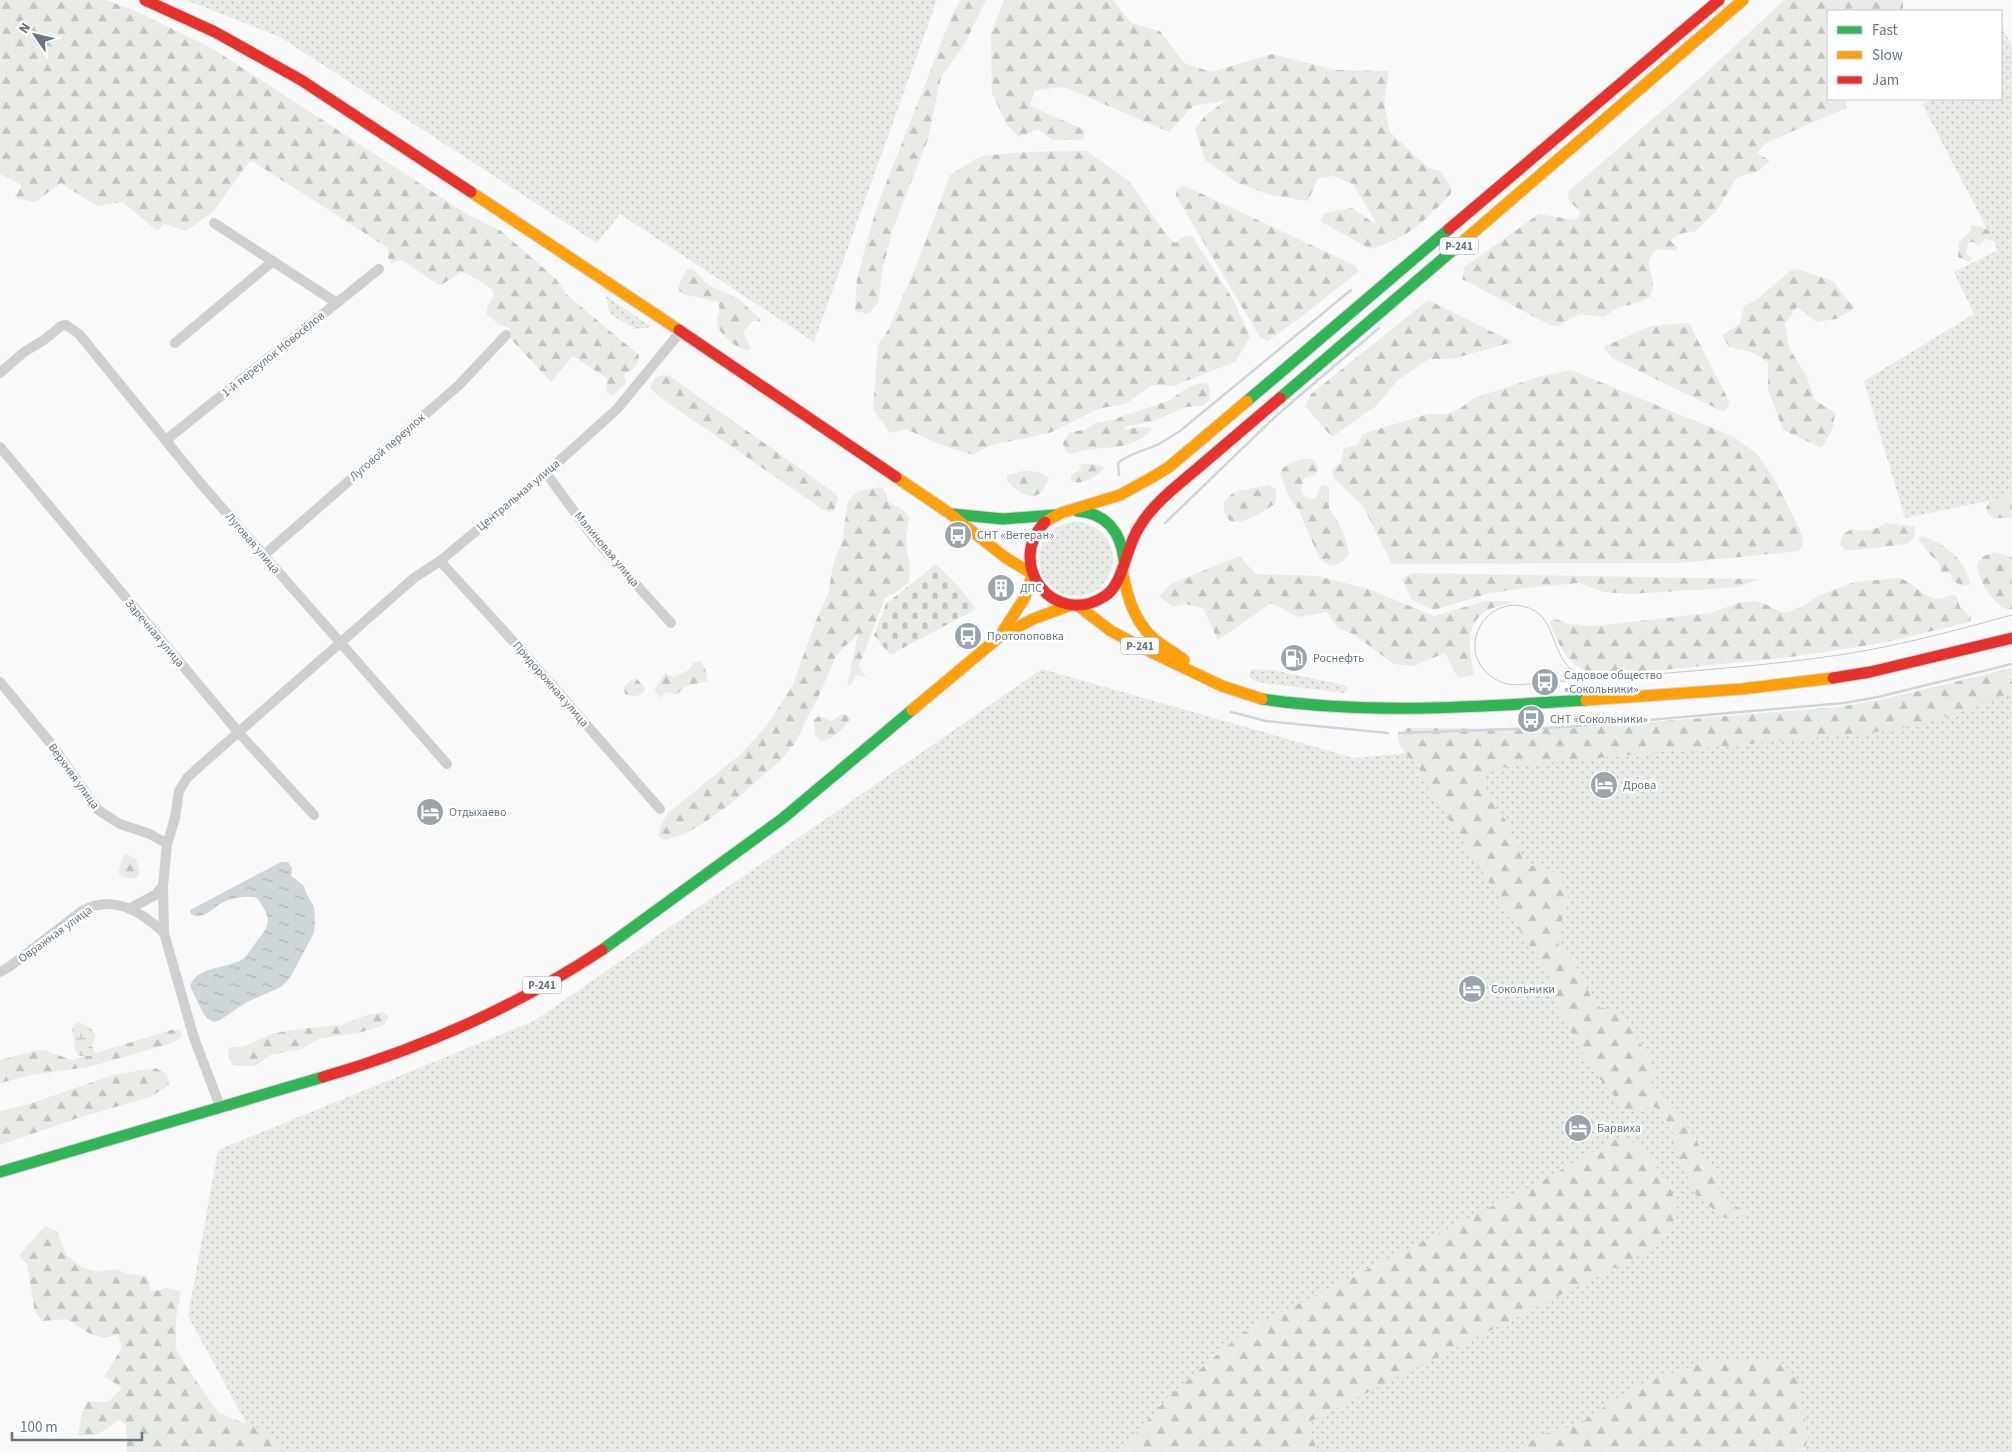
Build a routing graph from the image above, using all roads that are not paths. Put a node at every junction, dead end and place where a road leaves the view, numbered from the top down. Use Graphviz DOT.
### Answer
graph roads {
  1 [pos="145,0"];
  2 [pos="1719,0"];
  3 [pos="1744,0"];
  4 [pos="214,223"];
  5 [pos="273,261"];
  6 [pos="379,269"];
  7 [pos="337,303"];
  8 [pos="681,331"];
  9 [pos="506,334"];
  10 [pos="176,343"];
  11 [pos="0,373"];
  12 [pos="166,440"];
  13 [pos="0,447"];
  14 [pos="546,473"];
  15 [pos="1069,511"];
  16 [pos="948,513"];
  17 [pos="1055,515"];
  18 [pos="264,555"];
  19 [pos="440,561"];
  20 [pos="1123,566"];
  21 [pos="1032,575"];
  22 [pos="1074,605"];
  23 [pos="671,623"];
  24 [pos="998,638"];
  25 [pos="2012,638"];
  26 [pos="340,644"];
  27 [pos="1208,680"];
  28 [pos="0,682"];
  29 [pos="239,733"];
  30 [pos="447,764"];
  31 [pos="660,809"];
  32 [pos="314,815"];
  33 [pos="168,844"];
  34 [pos="163,886"];
  35 [pos="131,908"];
  36 [pos="164,933"];
  37 [pos="0,972"];
  38 [pos="220,1106"];
  39 [pos="0,1172"];
  1 -- 8 [label="main road"];
  2 -- 15 [label="main road, Р-241"];
  3 -- 20 [label="main road, Р-241"];
  4 -- 5 [label="street"];
  5 -- 7 [label="street"];
  5 -- 10 [label="street"];
  6 -- 7 [label="street, 1-й переулок Новосёлов"];
  7 -- 12 [label="street, 1-й переулок Новосёлов"];
  8 -- 14 [label="street, Центральная улица"];
  8 -- 16 [label="main road"];
  9 -- 18 [label="street, Луговой переулок"];
  11 -- 12 [label="street, Луговая улица"];
  12 -- 18 [label="street, Луговая улица"];
  13 -- 29 [label="street, Заречная улица"];
  14 -- 19 [label="street, Центральная улица"];
  14 -- 23 [label="street, Малиновая улица"];
  15 -- 17 [label="main road, Р-241"];
  15 -- 20 [label="main road"];
  16 -- 17 [label="main road"];
  16 -- 21 [label="main road"];
  17 -- 21 [label="main road, Р-241"];
  18 -- 26 [label="street, Луговая улица"];
  19 -- 26 [label="street, Центральная улица"];
  19 -- 31 [label="street, Придорожная улица"];
  20 -- 22 [label="main road, Р-241"];
  20 -- 27 [label="main road, Р-241"];
  21 -- 22 [label="main road"];
  21 -- 24 [label="main road, Р-241"];
  22 -- 24 [label="main road, Р-241"];
  22 -- 27 [label="main road, Р-241"];
  24 -- 38 [label="main road, Р-241"];
  25 -- 27 [label="main road"];
  26 -- 29 [label="street, Центральная улица"];
  26 -- 30 [label="street, Луговая улица"];
  28 -- 33 [label="street, Верхняя улица"];
  29 -- 32 [label="street, Заречная улица"];
  29 -- 33 [label="street, Центральная улица"];
  33 -- 34 [label="street, Центральная улица"];
  34 -- 35 [label="street"];
  34 -- 36 [label="street, Центральная улица"];
  35 -- 36 [label="street, Овражная улица"];
  35 -- 37 [label="street, Овражная улица"];
  36 -- 38 [label="street, Центральная улица"];
  38 -- 39 [label="main road, Р-241"];
}
